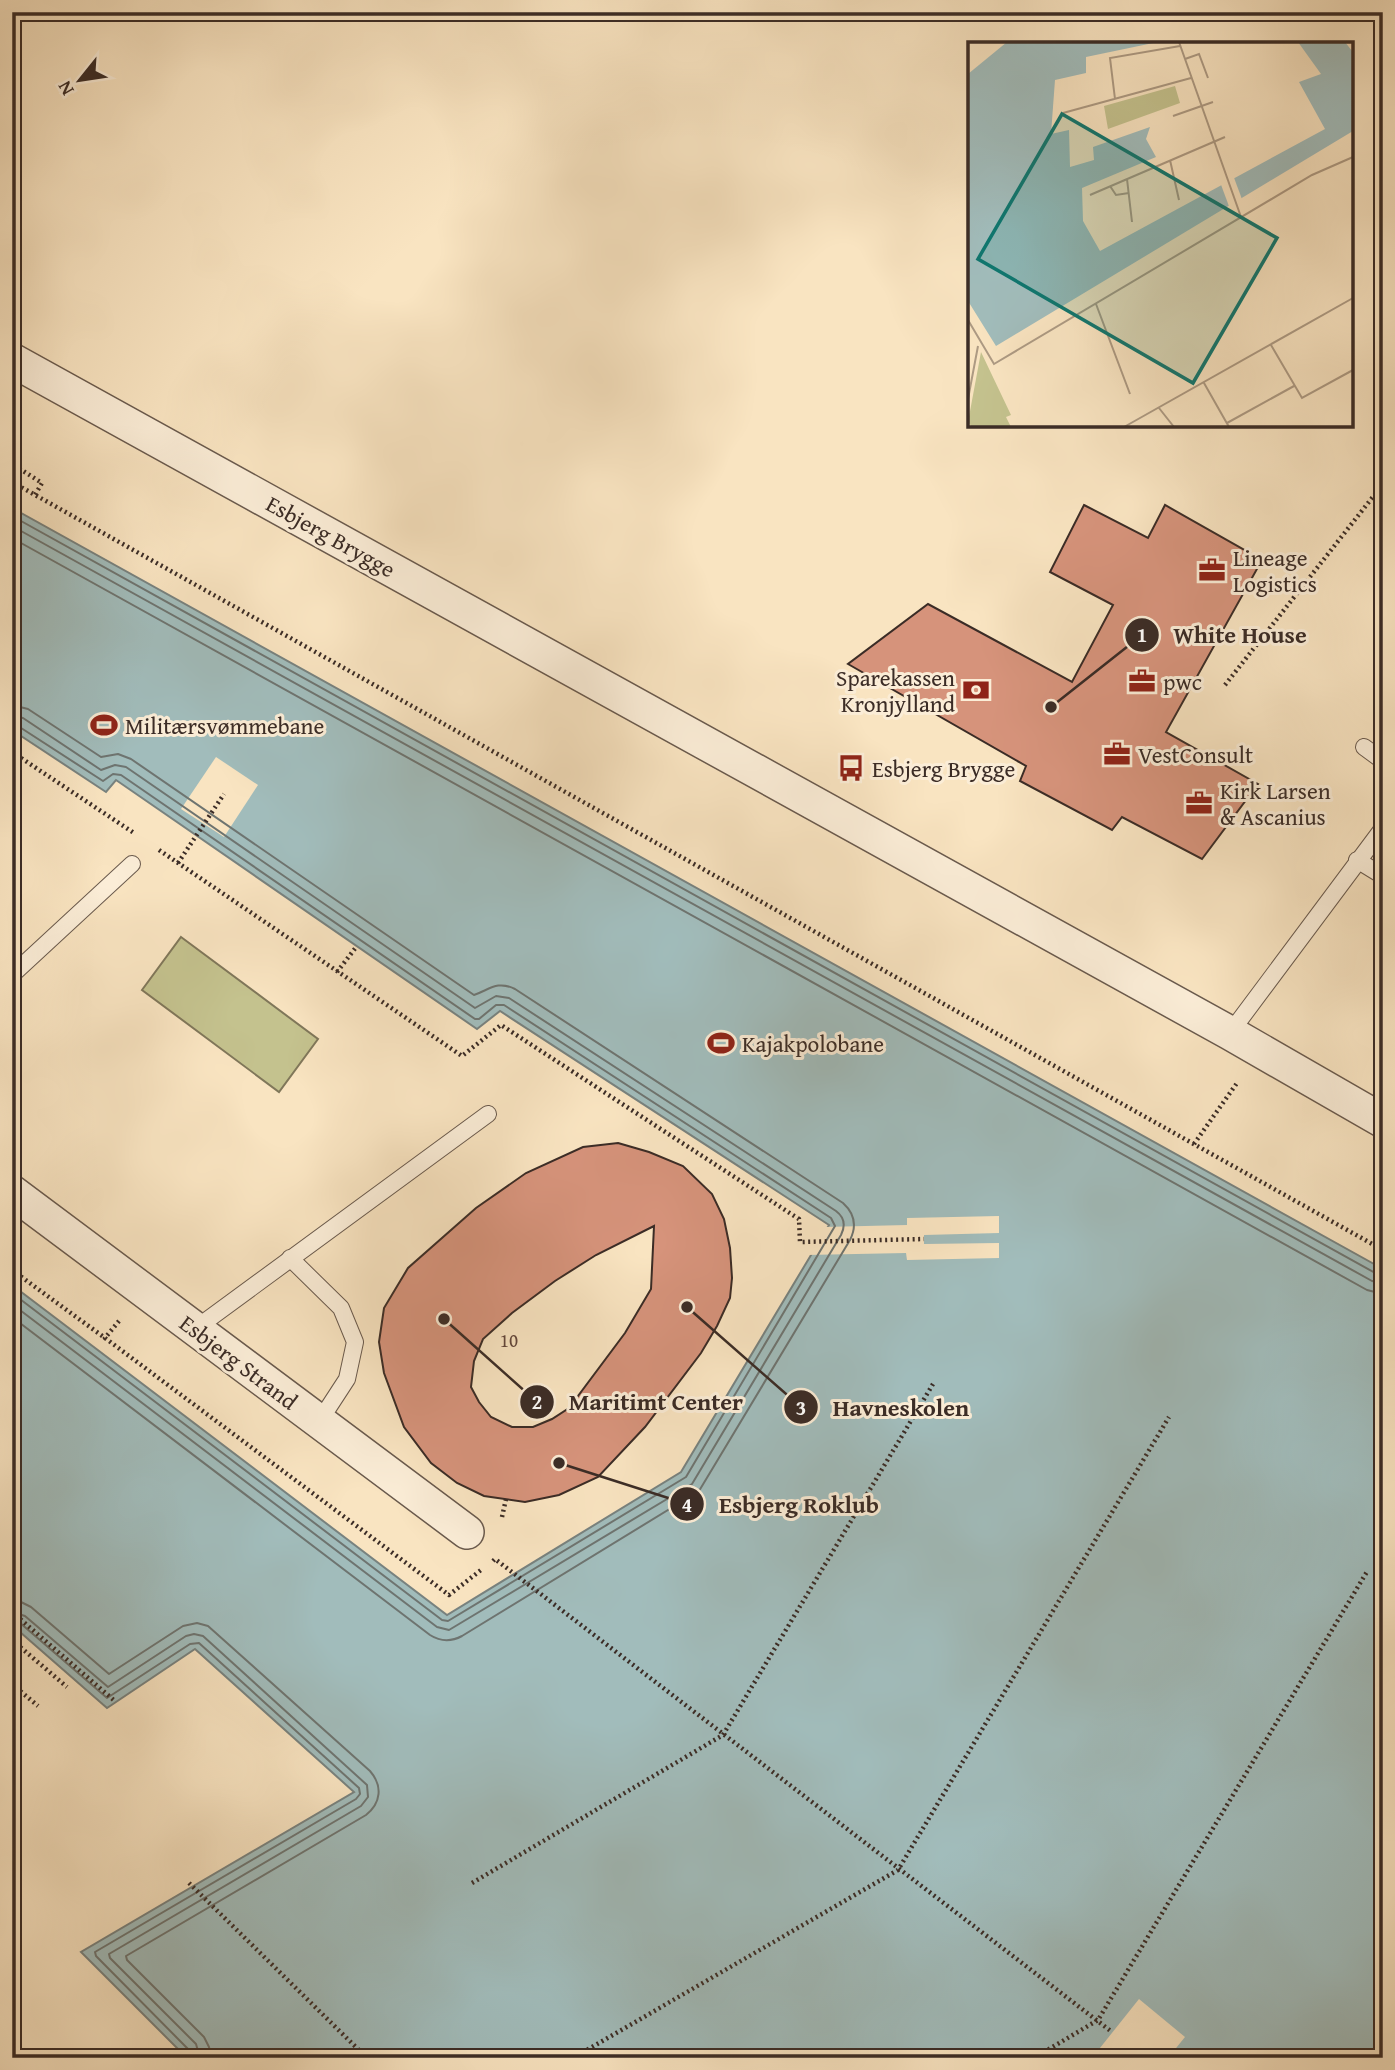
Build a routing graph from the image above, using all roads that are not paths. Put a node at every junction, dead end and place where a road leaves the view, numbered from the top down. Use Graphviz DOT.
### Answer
graph roads {
  1 [pos="12,360"];
  2 [pos="1364,747"];
  3 [pos="1383,761"];
  4 [pos="1383,828"];
  5 [pos="1357,860"];
  6 [pos="132,864"];
  7 [pos="1383,876"];
  8 [pos="12,975"];
  9 [pos="1230,1033"];
  10 [pos="488,1114"];
  11 [pos="1383,1121"];
  12 [pos="12,1192"];
  13 [pos="290,1258"];
  14 [pos="194,1329"];
  15 [pos="319,1422"];
  16 [pos="467,1532"];
  1 -- 9 [label="street, Esbjerg Brygge"];
  2 -- 3 [label="lane"];
  4 -- 5 [label="lane"];
  5 -- 7 [label="lane"];
  5 -- 9 [label="lane"];
  6 -- 8 [label="lane"];
  9 -- 11 [label="street, Esbjerg Brygge"];
  10 -- 13 [label="lane"];
  12 -- 14 [label="street, Esbjerg Strand"];
  13 -- 14 [label="lane"];
  13 -- 15 [label="lane"];
  14 -- 15 [label="street, Esbjerg Strand"];
  15 -- 16 [label="street, Esbjerg Strand"];
}
